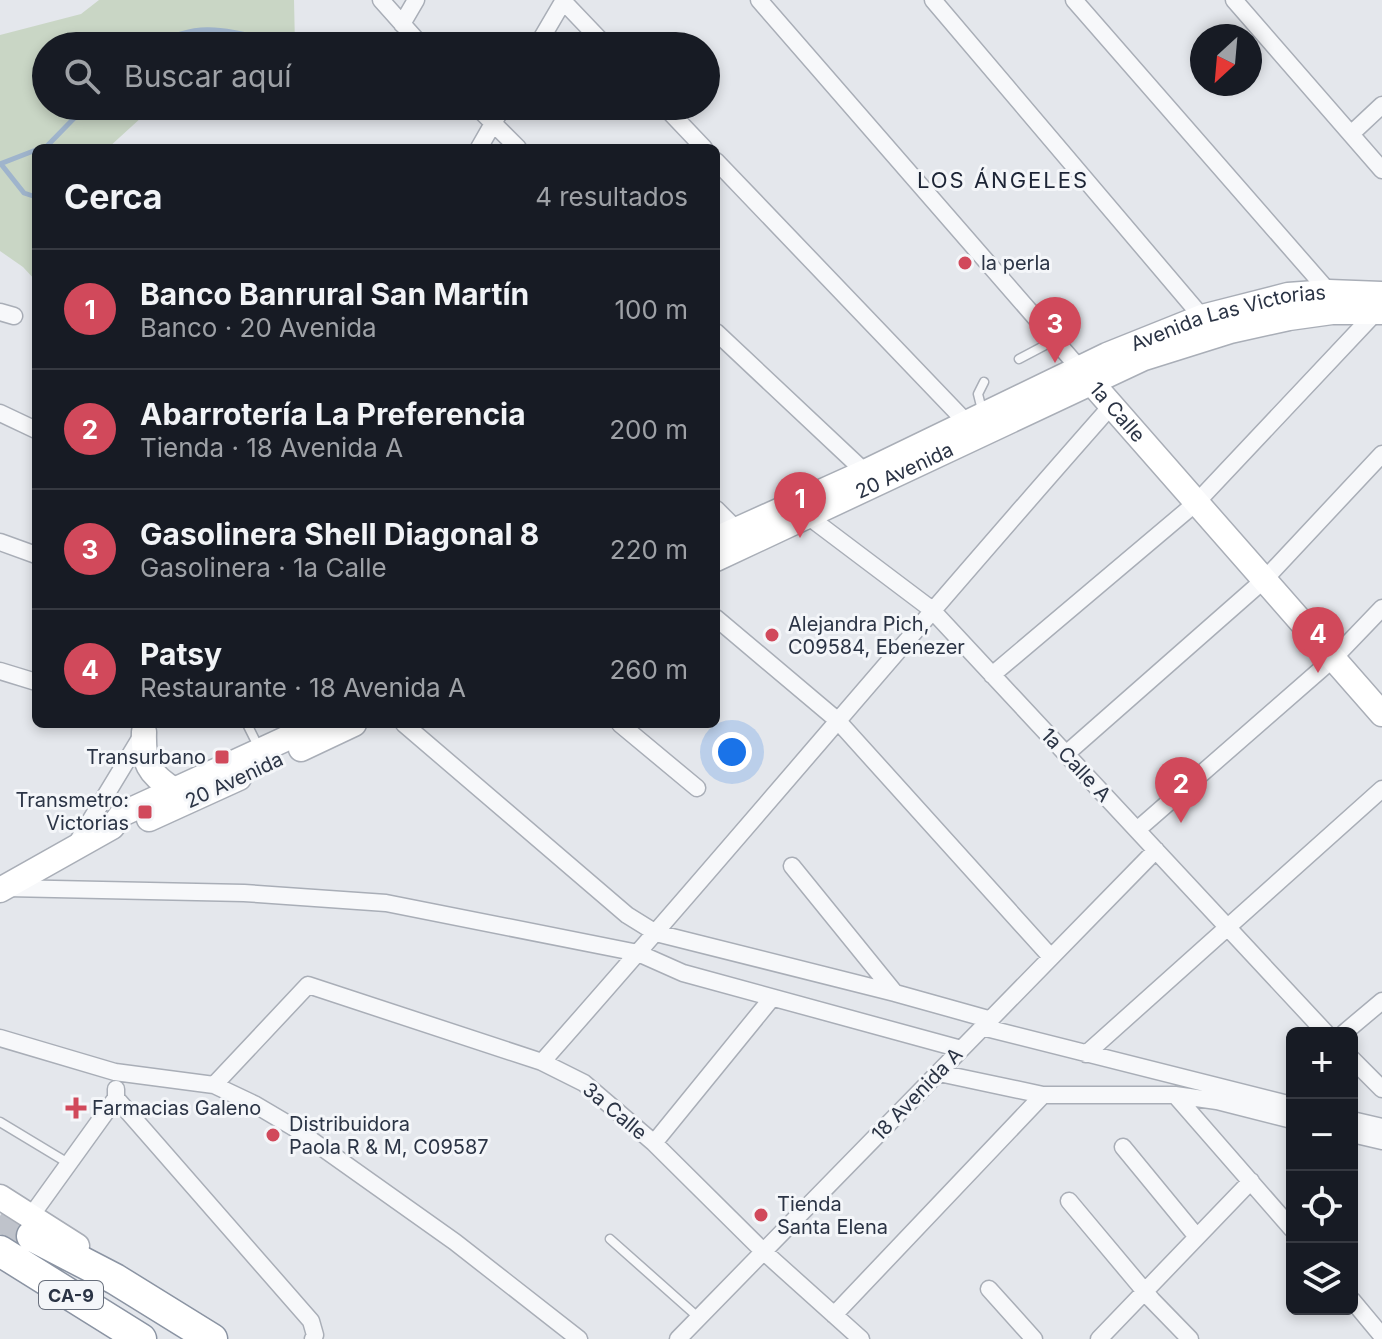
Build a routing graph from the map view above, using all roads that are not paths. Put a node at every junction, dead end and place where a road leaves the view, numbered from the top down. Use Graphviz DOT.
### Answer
graph roads {
  1 [pos="381,0"];
  2 [pos="416,0"];
  3 [pos="564,0"];
  4 [pos="759,0"];
  5 [pos="933,0"];
  6 [pos="1074,0"];
  7 [pos="1234,0"];
  8 [pos="402,24"];
  9 [pos="409,32"];
  10 [pos="545,32"];
  11 [pos="593,32"];
  12 [pos="1382,105"];
  13 [pos="489,120"];
  14 [pos="495,120"];
  15 [pos="677,120"];
  16 [pos="493,124"];
  17 [pos="1351,134"];
  18 [pos="481,144"];
  19 [pos="514,144"];
  20 [pos="700,144"];
  21 [pos="720,165"];
  22 [pos="1382,170"];
  23 [pos="1330,302"];
  24 [pos="1380,306"];
  25 [pos="1202,317"];
  26 [pos="720,336"];
  27 [pos="1055,340"];
  28 [pos="1019,359"];
  29 [pos="1086,376"];
  30 [pos="984,382"];
  31 [pos="1112,405"];
  32 [pos="0,413"];
  33 [pos="975,419"];
  34 [pos="32,428"];
  35 [pos="1382,454"];
  36 [pos="865,472"];
  37 [pos="1197,502"];
  38 [pos="809,517"];
  39 [pos="726,534"];
  40 [pos="0,542"];
  41 [pos="32,554"];
  42 [pos="720,557"];
  43 [pos="1265,579"];
  44 [pos="1382,608"];
  45 [pos="931,609"];
  46 [pos="720,621"];
  47 [pos="1334,658"];
  48 [pos="0,671"];
  49 [pos="992,675"];
  50 [pos="32,681"];
  51 [pos="1382,714"];
  52 [pos="837,720"];
  53 [pos="146,728"];
  54 [pos="249,728"];
  55 [pos="309,728"];
  56 [pos="345,728"];
  57 [pos="409,728"];
  58 [pos="625,728"];
  59 [pos="261,750"];
  60 [pos="1066,754"];
  61 [pos="697,788"];
  62 [pos="1382,789"];
  63 [pos="174,790"];
  64 [pos="112,827"];
  65 [pos="1137,830"];
  66 [pos="74,847"];
  67 [pos="1156,850"];
  68 [pos="792,866"];
  69 [pos="1,887"];
  70 [pos="1227,926"];
  71 [pos="656,933"];
  72 [pos="638,953"];
  73 [pos="1050,956"];
  74 [pos="895,993"];
  75 [pos="772,998"];
  76 [pos="1382,1001"];
  77 [pos="985,1023"];
  78 [pos="1320,1027"];
  79 [pos="1351,1027"];
  80 [pos="0,1038"];
  81 [pos="961,1049"];
  82 [pos="1086,1054"];
  83 [pos="542,1062"];
  84 [pos="1358,1065"];
  85 [pos="115,1072"];
  86 [pos="939,1073"];
  87 [pos="214,1085"];
  88 [pos="1382,1089"];
  89 [pos="1043,1095"];
  90 [pos="1175,1095"];
  91 [pos="116,1098"];
  92 [pos="1286,1104"];
  93 [pos="1286,1118"];
  94 [pos="1358,1121"];
  95 [pos="0,1122"];
  96 [pos="1382,1127"];
  97 [pos="1358,1135"];
  98 [pos="1382,1141"];
  99 [pos="654,1143"];
  100 [pos="1123,1147"];
  101 [pos="68,1163"];
  102 [pos="1251,1181"];
  103 [pos="0,1197"];
  104 [pos="1069,1201"];
  105 [pos="1286,1222"];
  106 [pos="31,1226"];
  107 [pos="1197,1237"];
  108 [pos="610,1239"];
  109 [pos="763,1251"];
  110 [pos="1,1252"];
  111 [pos="989,1289"];
  112 [pos="1145,1291"];
  113 [pos="1358,1307"];
  114 [pos="834,1315"];
  115 [pos="699,1318"];
  116 [pos="1382,1336"];
  117 [pos="318,1338"];
  118 [pos="141,1339"];
  119 [pos="212,1339"];
  120 [pos="579,1339"];
  121 [pos="678,1339"];
  122 [pos="861,1339"];
  123 [pos="1034,1339"];
  124 [pos="1099,1339"];
  125 [pos="1190,1339"];
  1 -- 8 [label="street"];
  2 -- 8 [label="street"];
  3 -- 10 [label="street"];
  3 -- 11 [label="street"];
  4 -- 27 [label="street, 1a Calle"];
  5 -- 25 [label="street"];
  6 -- 23 [label="street"];
  7 -- 17 [label="street"];
  8 -- 9 [label="street"];
  12 -- 17 [label="street"];
  13 -- 16 [label="street"];
  14 -- 16 [label="street"];
  15 -- 20 [label="street"];
  16 -- 18 [label="street"];
  16 -- 19 [label="street"];
  17 -- 22 [label="street"];
  21 -- 33 [label="street"];
  23 -- 24 [label="street, Avenida Las Victorias"];
  23 -- 25 [label="street, Avenida Las Victorias"];
  23 -- 29 [label="street, Avenida Las Victorias"];
  24 -- 37 [label="street"];
  25 -- 29 [label="street, Avenida Las Victorias"];
  26 -- 36 [label="street"];
  27 -- 28 [label="lane"];
  27 -- 29 [label="street, 1a Calle"];
  29 -- 31 [label="street, 1a Calle"];
  29 -- 33 [label="street, 20 Avenida"];
  29 -- 38 [label="street, 20 Avenida"];
  30 -- 33 [label="lane"];
  31 -- 37 [label="street, 1a Calle"];
  31 -- 45 [label="street"];
  32 -- 34 [label="street"];
  33 -- 36 [label="street, 20 Avenida"];
  35 -- 43 [label="street"];
  36 -- 39 [label="street, 20 Avenida"];
  37 -- 43 [label="street, 1a Calle"];
  37 -- 49 [label="street"];
  38 -- 42 [label="street, 20 Avenida"];
  38 -- 45 [label="street, 1a Calle A"];
  40 -- 41 [label="street"];
  43 -- 47 [label="street, 1a Calle"];
  43 -- 60 [label="street"];
  44 -- 47 [label="street"];
  45 -- 49 [label="street, 1a Calle A"];
  45 -- 52 [label="street"];
  46 -- 52 [label="street"];
  47 -- 51 [label="street, 1a Calle"];
  47 -- 65 [label="street"];
  48 -- 50 [label="street"];
  49 -- 60 [label="street, 1a Calle A"];
  52 -- 71 [label="street"];
  52 -- 73 [label="street"];
  53 -- 63 [label="street"];
  53 -- 66 [label="street"];
  54 -- 59 [label="lane"];
  55 -- 59 [label="street, 20 Avenida"];
  56 -- 64 [label="street, 20 Avenida"];
  57 -- 71 [label="street"];
  58 -- 61 [label="street"];
  59 -- 63 [label="street, 20 Avenida"];
  60 -- 65 [label="street, 1a Calle A"];
  62 -- 70 [label="street"];
  63 -- 64 [label="street, 20 Avenida"];
  64 -- 66 [label="street, 20 Avenida"];
  65 -- 67 [label="street, 1a Calle A"];
  66 -- 69 [label="street, 20 Avenida"];
  67 -- 70 [label="street, 1a Calle A"];
  67 -- 73 [label="street, 18 Avenida A"];
  68 -- 74 [label="street"];
  69 -- 72 [label="street"];
  70 -- 78 [label="street, 1a Calle A"];
  70 -- 82 [label="street"];
  71 -- 72 [label="street"];
  71 -- 74 [label="street"];
  72 -- 75 [label="street"];
  72 -- 83 [label="street"];
  73 -- 77 [label="street, 18 Avenida A"];
  74 -- 77 [label="street"];
  75 -- 81 [label="street"];
  75 -- 99 [label="street"];
  76 -- 79 [label="street"];
  77 -- 81 [label="street, 18 Avenida A"];
  77 -- 82 [label="street"];
  80 -- 85 [label="street"];
  81 -- 86 [label="street, 18 Avenida A"];
  82 -- 92 [label="street"];
  83 -- 87 [label="street, 3a Calle"];
  83 -- 99 [label="street, 3a Calle"];
  84 -- 88 [label="street"];
  85 -- 87 [label="street"];
  85 -- 91 [label="street"];
  86 -- 89 [label="street"];
  86 -- 109 [label="street, 18 Avenida A"];
  87 -- 120 [label="street"];
  89 -- 90 [label="street"];
  89 -- 114 [label="street"];
  90 -- 93 [label="street"];
  90 -- 102 [label="street"];
  91 -- 101 [label="street"];
  91 -- 117 [label="street"];
  94 -- 96 [label="street"];
  95 -- 101 [label="lane"];
  97 -- 98 [label="street"];
  99 -- 109 [label="street, 3a Calle"];
  100 -- 107 [label="street"];
  101 -- 106 [label="street"];
  102 -- 105 [label="street"];
  102 -- 107 [label="street"];
  103 -- 106 [label="street, CA-9"];
  104 -- 112 [label="street"];
  106 -- 119 [label="highway, CA-9"];
  107 -- 112 [label="street"];
  108 -- 115 [label="lane"];
  109 -- 114 [label="street, 3a Calle"];
  109 -- 115 [label="street, 18 Avenida A"];
  110 -- 118 [label="highway, CA-9"];
  111 -- 123 [label="street"];
  112 -- 124 [label="street"];
  112 -- 125 [label="street"];
  113 -- 116 [label="street"];
  114 -- 122 [label="street, 3a Calle"];
  115 -- 121 [label="street, 18 Avenida A"];
}
